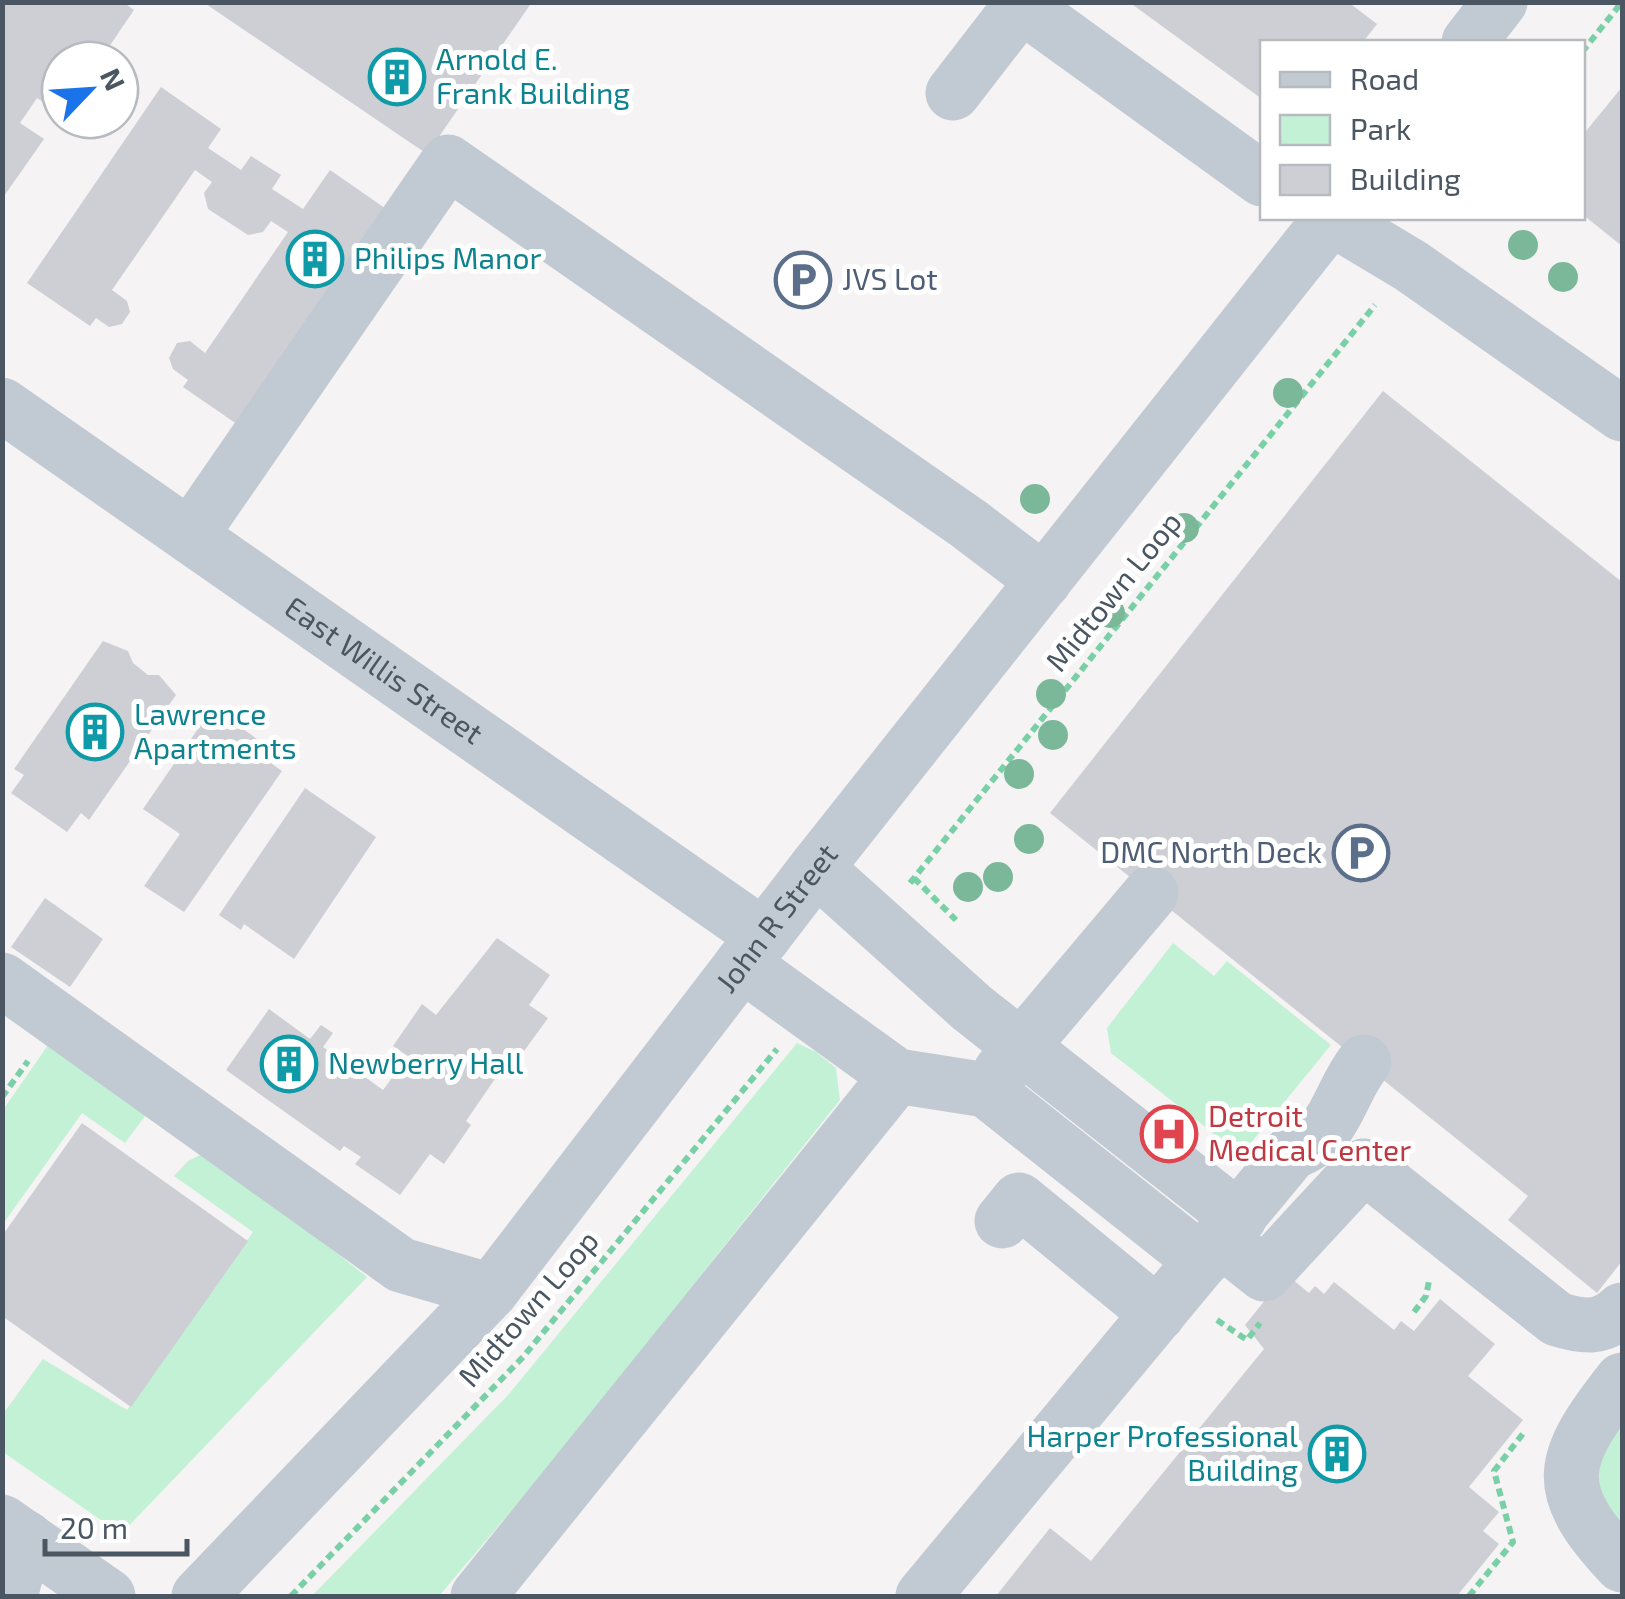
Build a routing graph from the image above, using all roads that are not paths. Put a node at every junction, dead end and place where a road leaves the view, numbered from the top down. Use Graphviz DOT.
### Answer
graph roads {
  1 [pos="1500,2"];
  2 [pos="1019,4"];
  3 [pos="1470,40"];
  4 [pos="953,92"];
  5 [pos="1260,178"];
  6 [pos="1329,220"];
  7 [pos="1334,220"];
  8 [pos="2,406"];
  9 [pos="1622,414"];
  10 [pos="190,536"];
  11 [pos="1044,580"];
  12 [pos="816,868"];
  13 [pos="1150,893"];
  14 [pos="753,950"];
  15 [pos="2,980"];
  16 [pos="972,1008"];
  17 [pos="1023,1044"];
  18 [pos="1357,1070"];
  19 [pos="906,1077"];
  20 [pos="986,1090"];
  21 [pos="1002,1220"];
  22 [pos="1220,1239"];
  23 [pos="491,1291"];
  24 [pos="1622,1310"];
  25 [pos="1158,1314"];
  26 [pos="1622,1380"];
  27 [pos="14,1530"];
  28 [pos="1622,1565"];
  29 [pos="10,1596"];
  30 [pos="108,1596"];
  31 [pos="199,1596"];
  32 [pos="478,1596"];
  33 [pos="923,1596"];
  1 -- 3 [label="street"];
  2 -- 4 [label="street"];
  2 -- 5 [label="street"];
  6 -- 11 [label="street, John R Street"];
  7 -- 9 [label="street"];
  8 -- 10 [label="street, East Willis Street"];
  10 -- 11 [label="street"];
  10 -- 14 [label="street, East Willis Street"];
  11 -- 12 [label="street, John R Street"];
  12 -- 14 [label="street, John R Street"];
  12 -- 16 [label="street"];
  13 -- 17 [label="street"];
  14 -- 19 [label="street, East Willis Street"];
  14 -- 23 [label="street, John R Street"];
  15 -- 23 [label="street"];
  16 -- 17 [label="street"];
  16 -- 19 [label="street"];
  17 -- 20 [label="street"];
  17 -- 22 [label="street"];
  18 -- 22 [label="street"];
  19 -- 20 [label="street"];
  19 -- 32 [label="street"];
  20 -- 22 [label="street"];
  21 -- 25 [label="street"];
  22 -- 24 [label="street"];
  22 -- 25 [label="street"];
  23 -- 31 [label="street, John R Street"];
  25 -- 33 [label="street"];
  26 -- 28 [label="street"];
  27 -- 29 [label="street"];
  27 -- 30 [label="street"];
}
